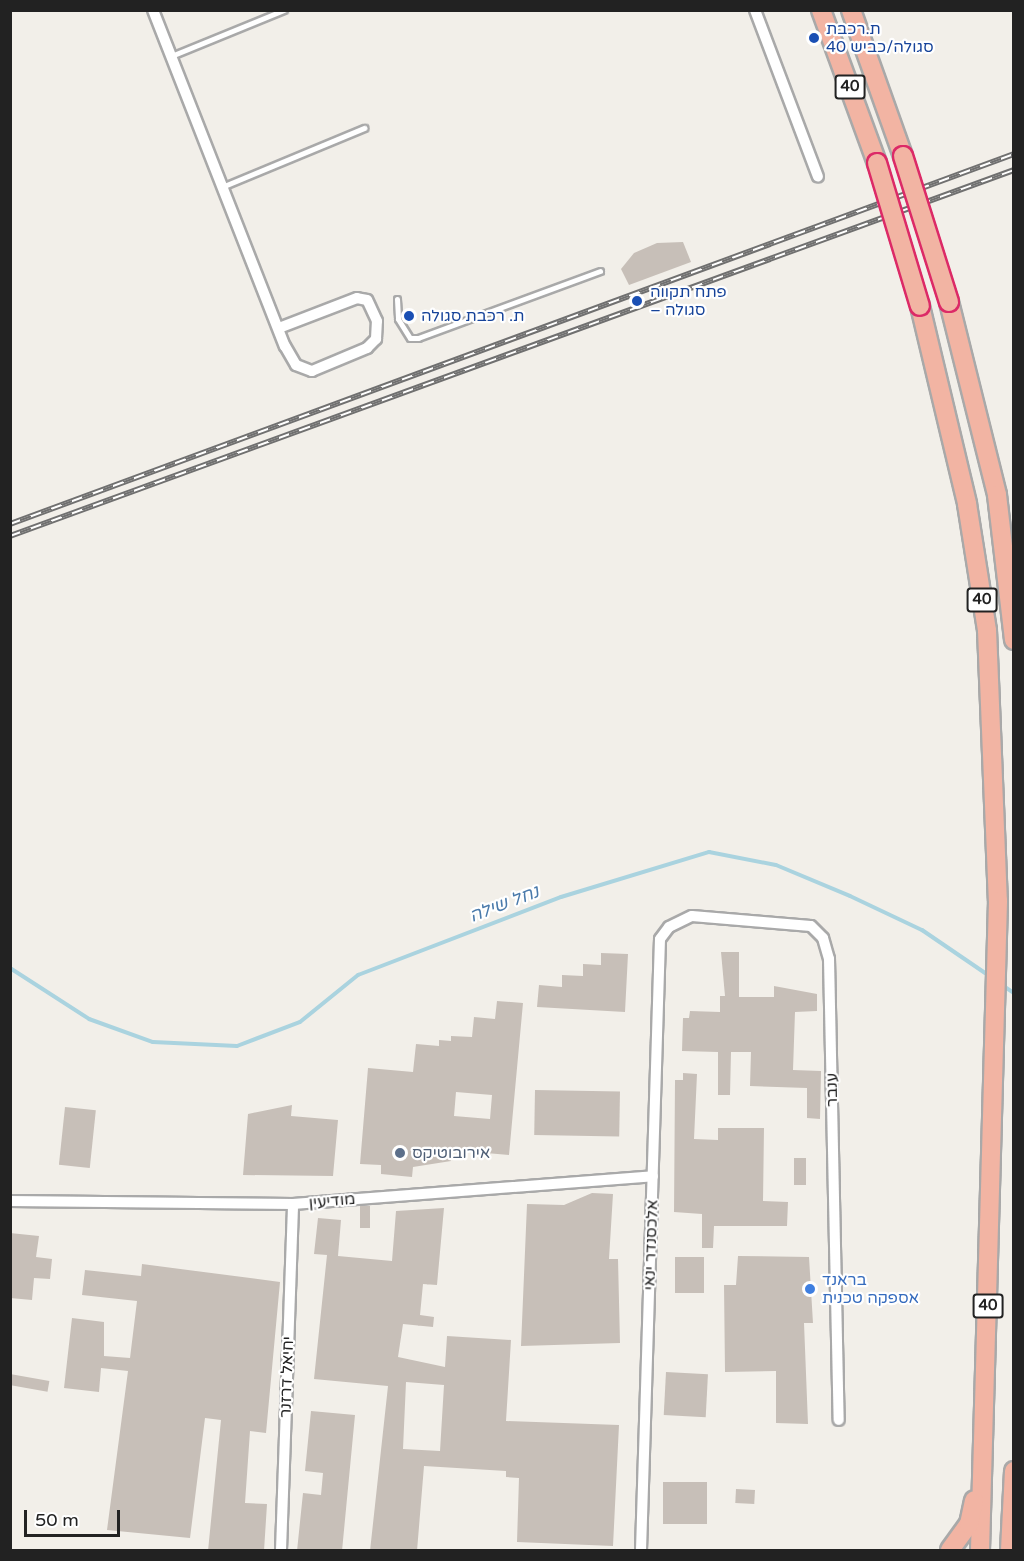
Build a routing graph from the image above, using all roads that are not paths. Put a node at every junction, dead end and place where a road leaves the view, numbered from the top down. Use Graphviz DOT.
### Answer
graph roads {
  1 [pos="153,10"];
  2 [pos="284,10"];
  3 [pos="755,10"];
  4 [pos="821,10"];
  5 [pos="851,10"];
  6 [pos="171,56"];
  7 [pos="364,128"];
  8 [pos="818,177"];
  9 [pos="224,186"];
  10 [pos="600,271"];
  11 [pos="397,299"];
  12 [pos="279,328"];
  13 [pos="1014,640"];
  14 [pos="660,939"];
  15 [pos="653,1176"];
  16 [pos="10,1201"];
  17 [pos="293,1204"];
  18 [pos="839,1420"];
  19 [pos="982,1464"];
  20 [pos="1014,1471"];
  21 [pos="281,1551"];
  22 [pos="641,1551"];
  23 [pos="950,1551"];
  24 [pos="980,1551"];
  25 [pos="1010,1551"];
  1 -- 6 [label="street"];
  2 -- 6 [label="lane"];
  3 -- 8 [label="street"];
  4 -- 19 [label="highway, 40, bridge"];
  5 -- 13 [label="highway, 40, bridge"];
  6 -- 9 [label="street"];
  7 -- 9 [label="lane"];
  9 -- 12 [label="street"];
  10 -- 11 [label="lane"];
  12 -- 12 [label="street"];
  14 -- 15 [label="street, אלכסנדר ינאי"];
  14 -- 18 [label="street, ענבר"];
  15 -- 17 [label="street, מודיעין"];
  15 -- 22 [label="street, אלכסנדר ינאי"];
  16 -- 17 [label="street, מודיעין"];
  17 -- 21 [label="street, יחיאל דרזנר"];
  19 -- 23 [label="highway"];
  19 -- 24 [label="highway, 40"];
  20 -- 25 [label="highway"];
}
